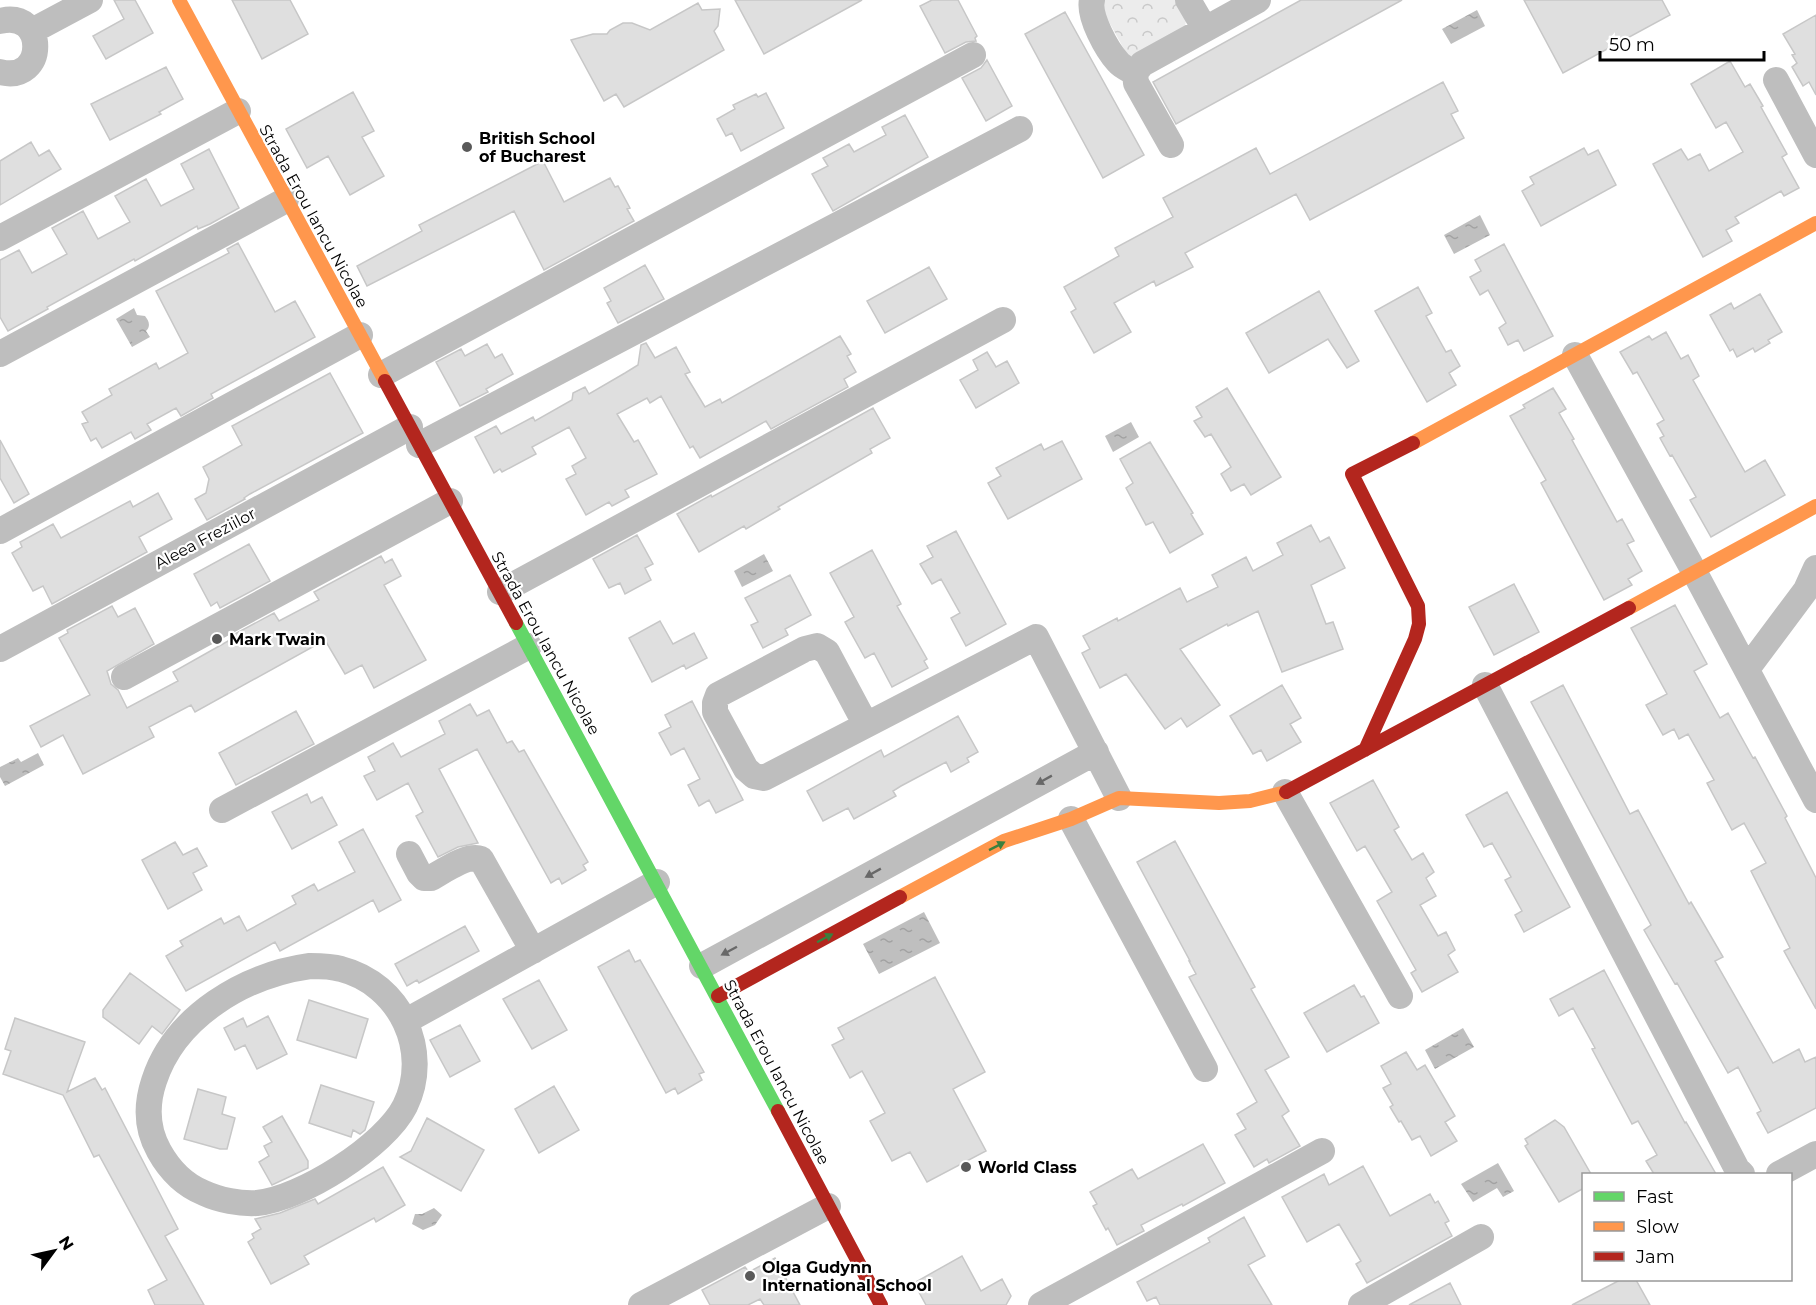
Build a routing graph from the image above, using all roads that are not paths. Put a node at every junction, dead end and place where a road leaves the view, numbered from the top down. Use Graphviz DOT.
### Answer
graph roads {
  1 [pos="90,0"];
  2 [pos="178,0"];
  3 [pos="1092,0"];
  4 [pos="1188,0"];
  5 [pos="1258,0"];
  6 [pos="0,21"];
  7 [pos="1204,29"];
  8 [pos="32,32"];
  9 [pos="973,55"];
  10 [pos="0,72"];
  11 [pos="1135,73"];
  12 [pos="1776,80"];
  13 [pos="238,111"];
  14 [pos="1020,129"];
  15 [pos="1171,145"];
  16 [pos="1816,155"];
  17 [pos="286,200"];
  18 [pos="1816,223"];
  19 [pos="0,238"];
  20 [pos="1003,320"];
  21 [pos="360,335"];
  22 [pos="0,354"];
  23 [pos="1575,355"];
  24 [pos="381,375"];
  25 [pos="414,436"];
  26 [pos="450,501"];
  27 [pos="1816,506"];
  28 [pos="0,531"];
  29 [pos="1816,568"];
  30 [pos="1695,573"];
  31 [pos="500,592"];
  32 [pos="529,646"];
  33 [pos="0,649"];
  34 [pos="1747,669"];
  35 [pos="124,677"];
  36 [pos="1485,685"];
  37 [pos="866,724"];
  38 [pos="1365,750"];
  39 [pos="1096,752"];
  40 [pos="1285,792"];
  41 [pos="1119,798"];
  42 [pos="1816,800"];
  43 [pos="222,810"];
  44 [pos="1071,819"];
  45 [pos="409,854"];
  46 [pos="657,882"];
  47 [pos="533,951"];
  48 [pos="702,966"];
  49 [pos="718,996"];
  50 [pos="1400,996"];
  51 [pos="406,1021"];
  52 [pos="1205,1069"];
  53 [pos="1322,1150"];
  54 [pos="1816,1154"];
  55 [pos="1741,1173"];
  56 [pos="1781,1173"];
  57 [pos="828,1206"];
  58 [pos="1481,1237"];
  59 [pos="641,1305"];
  60 [pos="881,1305"];
  61 [pos="1041,1305"];
  62 [pos="1361,1305"];
  1 -- 8 [label="street"];
  2 -- 13 [label="street, Strada Erou Iancu Nicolae"];
  3 -- 11 [label="street"];
  4 -- 7 [label="street"];
  5 -- 7 [label="street"];
  6 -- 8 [label="street"];
  7 -- 11 [label="street"];
  8 -- 10 [label="street"];
  9 -- 24 [label="street"];
  11 -- 15 [label="street"];
  12 -- 16 [label="street"];
  13 -- 17 [label="street, Strada Erou Iancu Nicolae"];
  13 -- 19 [label="street"];
  14 -- 25 [label="street, Aleea Freziilor"];
  17 -- 21 [label="street, Strada Erou Iancu Nicolae"];
  17 -- 22 [label="street"];
  18 -- 23 [label="street"];
  20 -- 31 [label="street"];
  21 -- 24 [label="street, Strada Erou Iancu Nicolae"];
  21 -- 28 [label="street"];
  23 -- 30 [label="street"];
  23 -- 38 [label="street"];
  24 -- 25 [label="street, Strada Erou Iancu Nicolae"];
  25 -- 26 [label="street, Strada Erou Iancu Nicolae"];
  25 -- 33 [label="street, Aleea Freziilor"];
  26 -- 31 [label="street, Strada Erou Iancu Nicolae"];
  26 -- 35 [label="street"];
  27 -- 30 [label="street"];
  29 -- 34 [label="street"];
  30 -- 34 [label="street"];
  30 -- 36 [label="street"];
  31 -- 32 [label="street, Strada Erou Iancu Nicolae"];
  32 -- 43 [label="street"];
  32 -- 46 [label="street, Strada Erou Iancu Nicolae"];
  34 -- 42 [label="street"];
  36 -- 38 [label="street"];
  36 -- 55 [label="street"];
  37 -- 37 [label="street"];
  37 -- 39 [label="street"];
  38 -- 40 [label="street"];
  39 -- 41 [label="street"];
  39 -- 48 [label="street, one-way"];
  40 -- 41 [label="street"];
  40 -- 50 [label="street"];
  41 -- 44 [label="street"];
  49 -- 44 [label="street, one-way"];
  44 -- 52 [label="street"];
  45 -- 47 [label="street"];
  46 -- 47 [label="street"];
  46 -- 48 [label="street, Strada Erou Iancu Nicolae"];
  47 -- 51 [label="street"];
  48 -- 49 [label="street, Strada Erou Iancu Nicolae"];
  49 -- 57 [label="street, Strada Erou Iancu Nicolae"];
  51 -- 51 [label="street"];
  53 -- 61 [label="street"];
  54 -- 56 [label="street"];
  57 -- 59 [label="street"];
  57 -- 60 [label="street, Strada Erou Iancu Nicolae"];
  58 -- 62 [label="street"];
}
